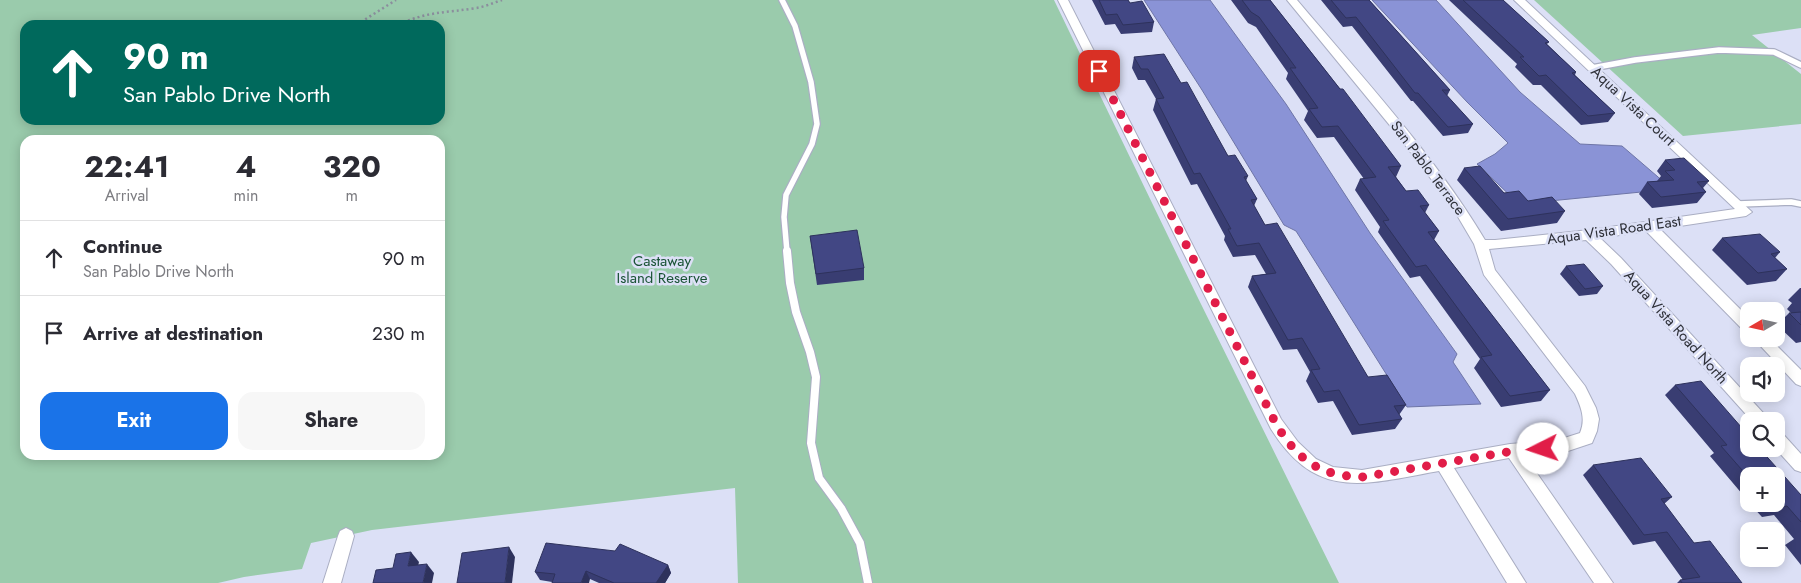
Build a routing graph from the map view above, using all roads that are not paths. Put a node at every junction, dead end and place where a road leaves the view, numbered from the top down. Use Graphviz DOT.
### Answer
graph roads {
  1 [pos="782,0"];
  2 [pos="1063,0"];
  3 [pos="1292,0"];
  4 [pos="1519,0"];
  5 [pos="1801,65"];
  6 [pos="1592,68"];
  7 [pos="1801,204"];
  8 [pos="1742,208"];
  9 [pos="1649,226"];
  10 [pos="1589,235"];
  11 [pos="1481,244"];
  12 [pos="1740,317"];
  13 [pos="1770,348"];
  14 [pos="1801,380"];
  15 [pos="1753,412"];
  16 [pos="1785,448"];
  17 [pos="1513,451"];
  18 [pos="1443,464"];
  19 [pos="1801,465"];
  20 [pos="346,536"];
  21 [pos="332,583"];
  22 [pos="868,583"];
  23 [pos="1517,583"];
  24 [pos="1604,583"];
  1 -- 22 [label="lane"];
  2 -- 18 [label="street"];
  3 -- 11 [label="street, San Pablo Terrace"];
  4 -- 6 [label="street, Aqua Vista Court"];
  5 -- 6 [label="lane"];
  6 -- 8 [label="street, Aqua Vista Court"];
  7 -- 8 [label="lane"];
  8 -- 9 [label="street, Aqua Vista Road East"];
  9 -- 10 [label="street, Aqua Vista Road East"];
  9 -- 12 [label="street"];
  10 -- 11 [label="street, Aqua Vista Road East"];
  10 -- 15 [label="street, Aqua Vista Road North"];
  11 -- 17 [label="street, San Pablo Terrace"];
  13 -- 14 [label="street"];
  16 -- 19 [label="street"];
  17 -- 18 [label="street"];
  17 -- 24 [label="street"];
  18 -- 23 [label="street"];
  20 -- 21 [label="street"];
}
